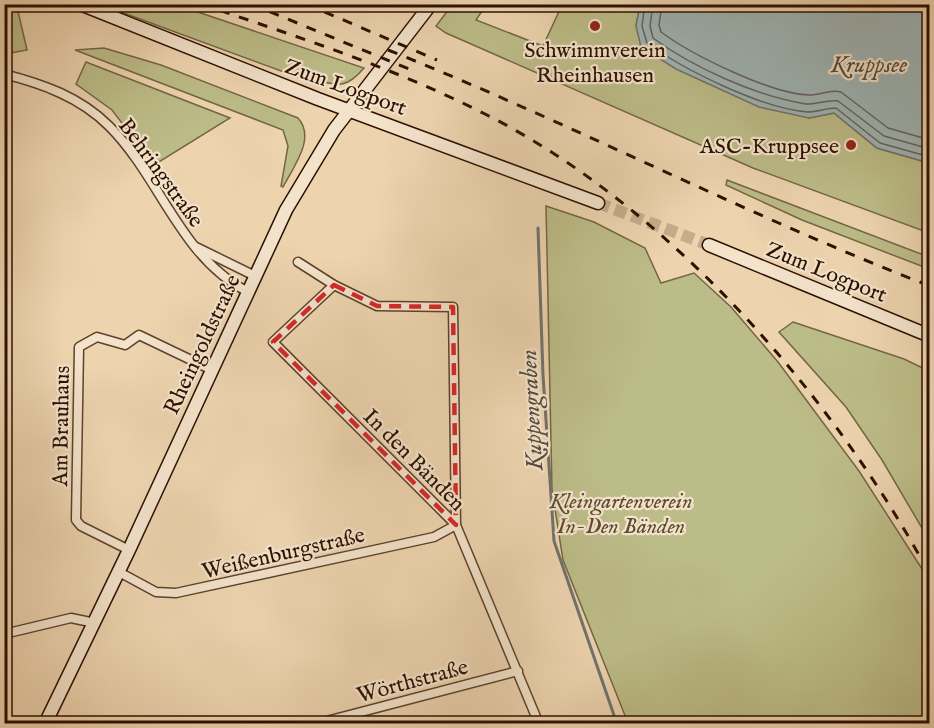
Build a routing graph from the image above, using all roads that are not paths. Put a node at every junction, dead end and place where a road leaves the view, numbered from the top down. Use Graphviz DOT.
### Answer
graph roads {
  1 [pos="80,4"];
  2 [pos="431,4"];
  3 [pos="4,74"];
  4 [pos="349,109"];
  5 [pos="598,203"];
  6 [pos="709,245"];
  7 [pos="194,246"];
  8 [pos="298,261"];
  9 [pos="255,276"];
  10 [pos="334,285"];
  11 [pos="248,292"];
  12 [pos="930,336"];
  13 [pos="212,370"];
  14 [pos="456,525"];
  15 [pos="129,550"];
  16 [pos="119,572"];
  17 [pos="95,623"];
  18 [pos="4,634"];
  19 [pos="518,671"];
  20 [pos="45,723"];
  21 [pos="315,723"];
  22 [pos="539,723"];
  1 -- 4 [label="street, Zum Logport"];
  2 -- 4 [label="street, Rheingoldstraße"];
  3 -- 7 [label="street, Behringstraße"];
  4 -- 5 [label="street, Zum Logport"];
  4 -- 9 [label="street, Rheingoldstraße"];
  6 -- 12 [label="street, Zum Logport"];
  7 -- 9 [label="street, Behringstraße"];
  7 -- 11 [label="street, Behringstraße"];
  8 -- 10 [label="street"];
  9 -- 11 [label="street, Rheingoldstraße"];
  10 -- 14 [label="street"];
  10 -- 14 [label="street, In den Bänden"];
  11 -- 13 [label="street, Rheingoldstraße"];
  13 -- 15 [label="street, Rheingoldstraße"];
  13 -- 15 [label="street, Am Brauhaus"];
  14 -- 16 [label="street, Weißenburgstraße"];
  14 -- 19 [label="street, In den Bänden"];
  15 -- 16 [label="street, Rheingoldstraße"];
  16 -- 17 [label="street, Rheingoldstraße"];
  17 -- 18 [label="street"];
  17 -- 20 [label="street, Rheingoldstraße"];
  19 -- 21 [label="street, Wörthstraße"];
  19 -- 22 [label="street, In den Bänden"];
}
